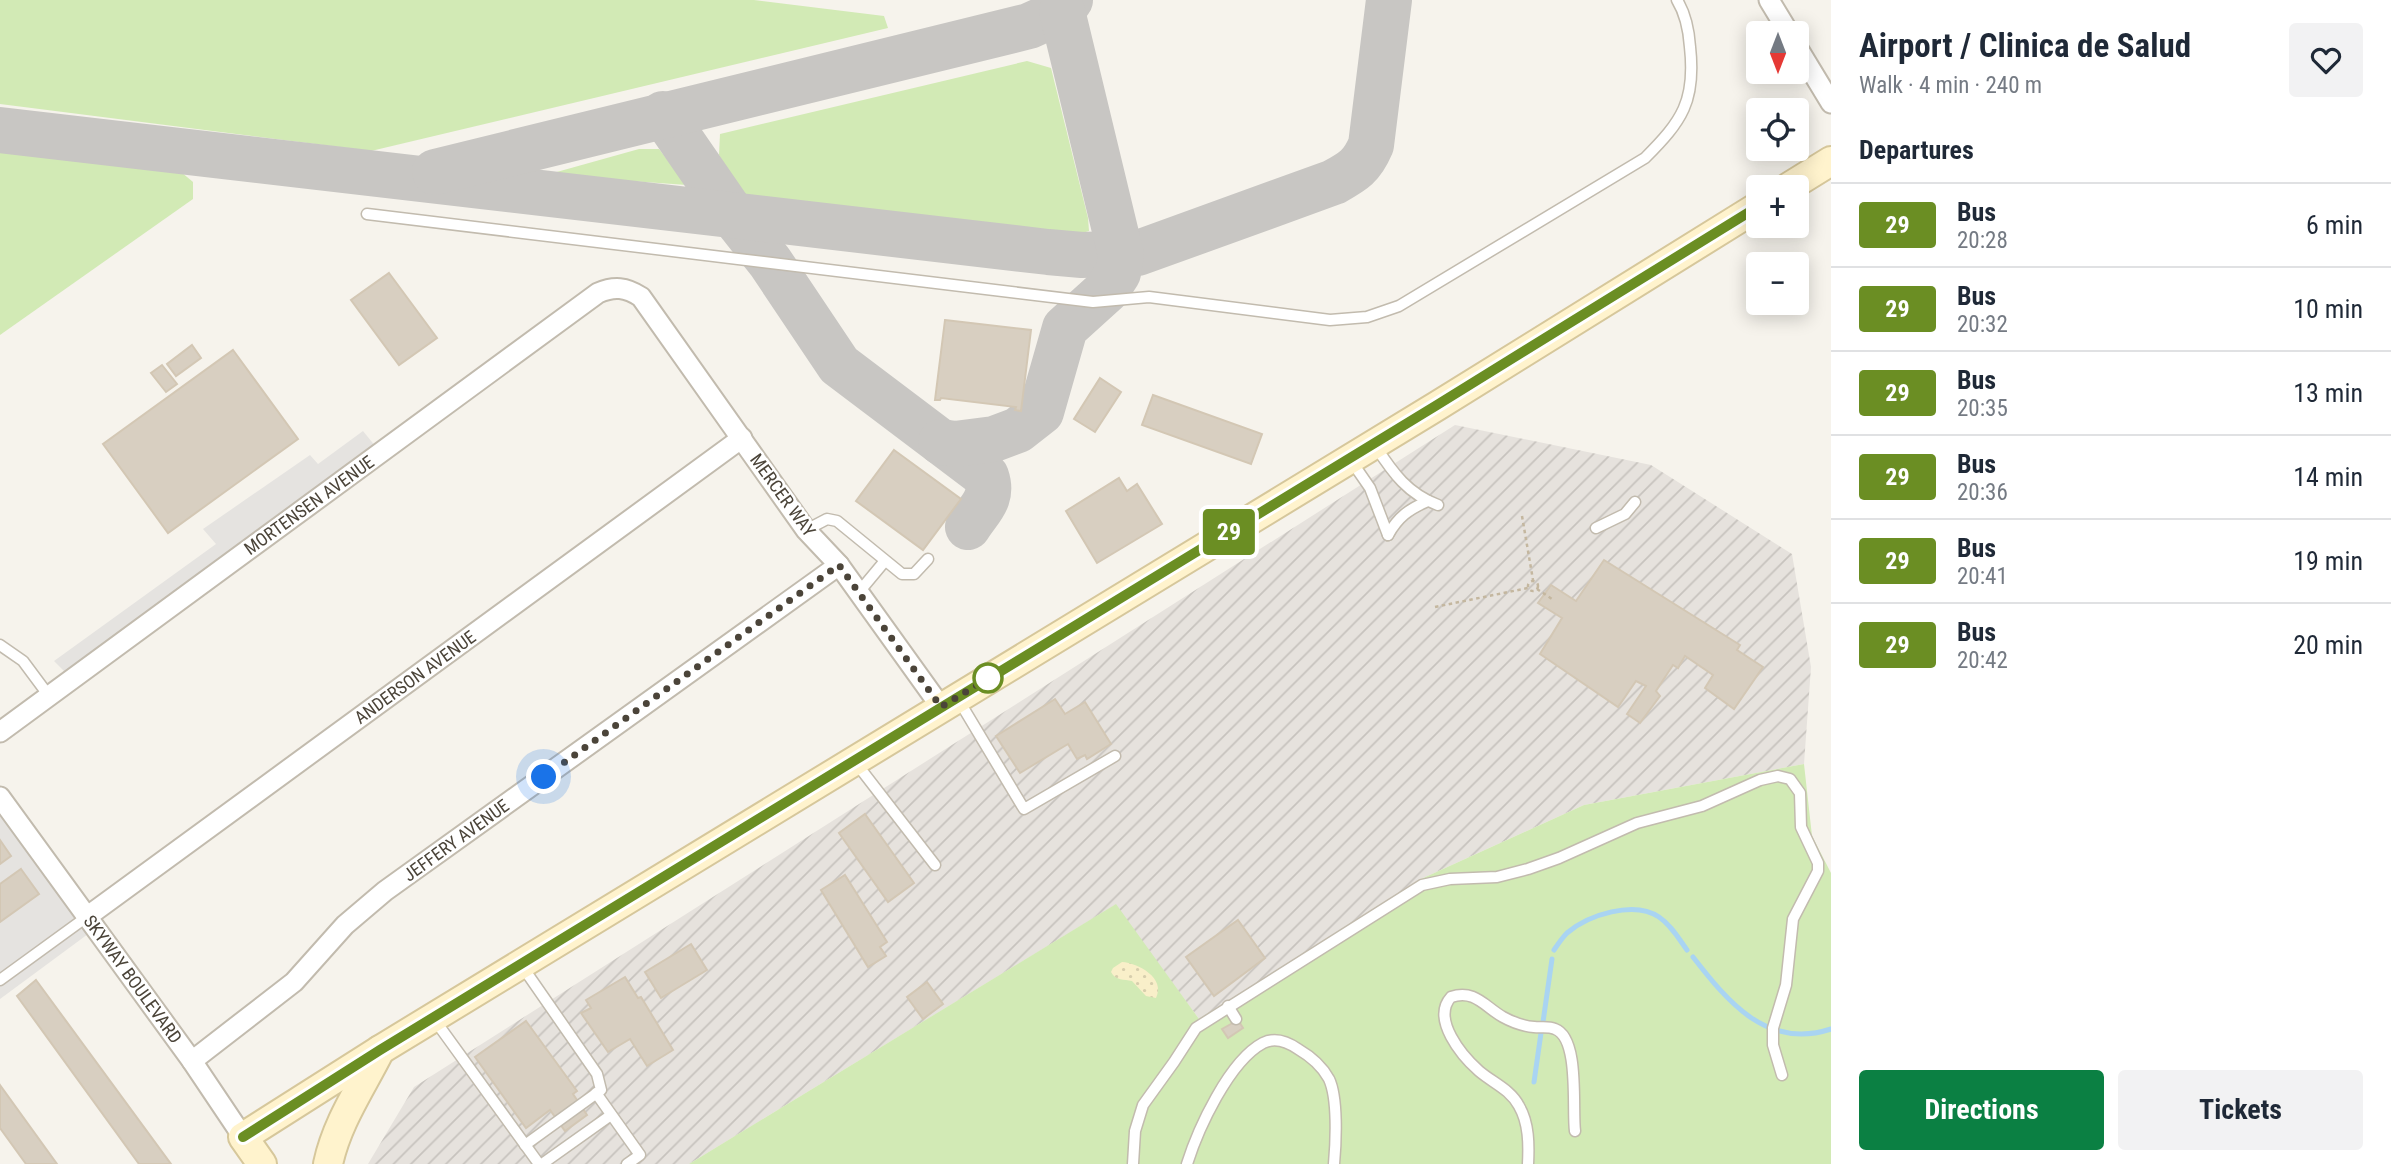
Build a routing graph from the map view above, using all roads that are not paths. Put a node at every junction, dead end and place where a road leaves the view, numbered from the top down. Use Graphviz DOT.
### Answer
graph roads {
  1 [pos="1677,0"];
  2 [pos="1769,0"];
  3 [pos="1782,21"];
  4 [pos="1810,68"];
  5 [pos="1831,103"];
  6 [pos="1831,161"];
  7 [pos="1808,175"];
  8 [pos="367,214"];
  9 [pos="1746,214"];
  10 [pos="621,288"];
  11 [pos="742,438"];
  12 [pos="1362,451"];
  13 [pos="1635,502"];
  14 [pos="1596,528"];
  15 [pos="806,530"];
  16 [pos="928,559"];
  17 [pos="884,562"];
  18 [pos="839,565"];
  19 [pos="859,592"];
  20 [pos="0,645"];
  21 [pos="49,696"];
  22 [pos="949,702"];
  23 [pos="0,732"];
  24 [pos="1115,756"];
  25 [pos="854,760"];
  26 [pos="0,797"];
  27 [pos="935,865"];
  28 [pos="88,916"];
  29 [pos="521,965"];
  30 [pos="0,980"];
  31 [pos="1228,1006"];
  32 [pos="434,1018"];
  33 [pos="1236,1019"];
  34 [pos="380,1050"];
  35 [pos="192,1061"];
  36 [pos="1782,1075"];
  37 [pos="596,1093"];
  38 [pos="611,1115"];
  39 [pos="1574,1131"];
  40 [pos="243,1137"];
  41 [pos="525,1144"];
  42 [pos="262,1164"];
  43 [pos="328,1164"];
  44 [pos="541,1164"];
  45 [pos="627,1164"];
  46 [pos="1133,1164"];
  47 [pos="1187,1164"];
  48 [pos="1334,1164"];
  49 [pos="1528,1164"];
  1 -- 8 [label="lane"];
  2 -- 3 [label="street"];
  4 -- 5 [label="street"];
  6 -- 7 [label="main road"];
  9 -- 12 [label="main road"];
  10 -- 11 [label="street, MERCER WAY"];
  10 -- 21 [label="street, MORTENSEN AVENUE"];
  11 -- 15 [label="street, MERCER WAY"];
  11 -- 28 [label="street, ANDERSON AVENUE"];
  12 -- 12 [label="lane"];
  12 -- 22 [label="main road"];
  13 -- 14 [label="lane"];
  15 -- 17 [label="lane"];
  15 -- 18 [label="street, MERCER WAY"];
  16 -- 17 [label="lane"];
  17 -- 19 [label="lane"];
  18 -- 19 [label="street, MERCER WAY"];
  18 -- 35 [label="street, JEFFERY AVENUE"];
  19 -- 22 [label="street, MERCER WAY"];
  20 -- 21 [label="lane"];
  21 -- 23 [label="street, MORTENSEN AVENUE"];
  22 -- 24 [label="lane"];
  22 -- 25 [label="main road"];
  25 -- 27 [label="lane"];
  25 -- 29 [label="main road"];
  26 -- 28 [label="street, SKYWAY BOULEVARD"];
  28 -- 30 [label="lane"];
  28 -- 35 [label="street, SKYWAY BOULEVARD"];
  29 -- 32 [label="main road"];
  29 -- 37 [label="lane"];
  31 -- 33 [label="lane"];
  31 -- 36 [label="lane"];
  31 -- 46 [label="lane"];
  32 -- 34 [label="main road"];
  32 -- 41 [label="lane"];
  34 -- 40 [label="main road"];
  34 -- 43 [label="main road"];
  35 -- 40 [label="street, SKYWAY BOULEVARD"];
  37 -- 38 [label="lane"];
  37 -- 41 [label="lane"];
  38 -- 44 [label="lane"];
  38 -- 45 [label="lane"];
  39 -- 49 [label="lane"];
  40 -- 42 [label="main road, SKYWAY BOULEVARD"];
  41 -- 44 [label="lane"];
  47 -- 48 [label="lane"];
}
